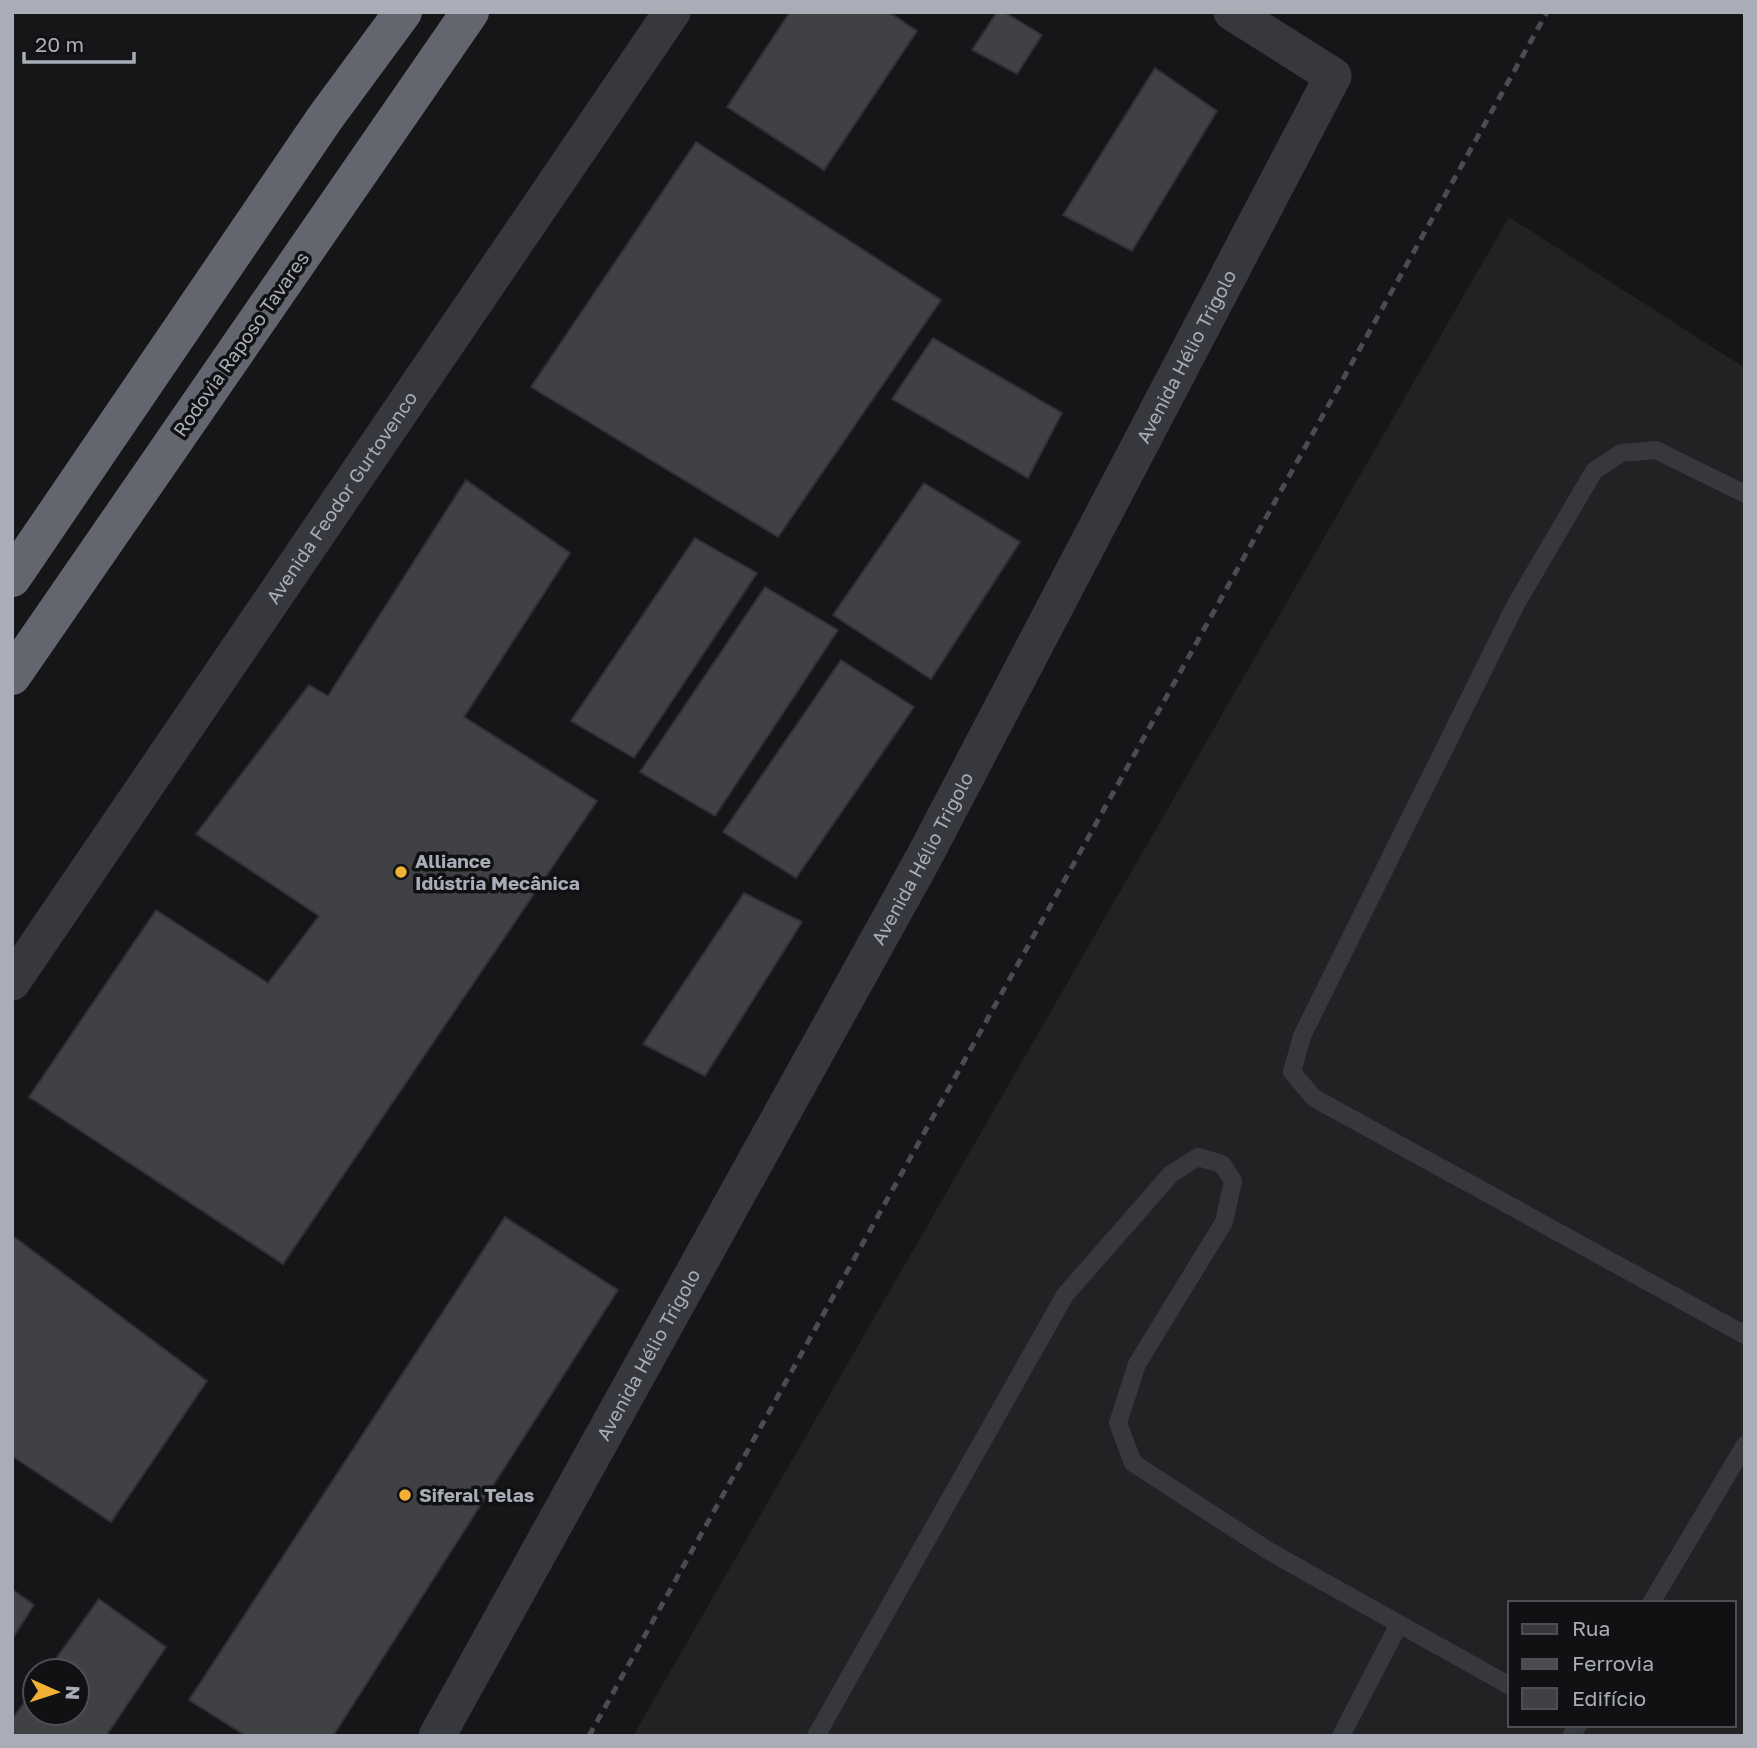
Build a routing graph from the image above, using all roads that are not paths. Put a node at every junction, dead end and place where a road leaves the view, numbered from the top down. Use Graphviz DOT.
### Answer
graph roads {
  1 [pos="403,12"];
  2 [pos="470,12"];
  3 [pos="672,12"];
  4 [pos="1232,12"];
  5 [pos="1745,494"];
  6 [pos="12,578"];
  7 [pos="12,676"];
  8 [pos="12,982"];
  9 [pos="1745,1335"];
  10 [pos="1745,1445"];
  11 [pos="1652,1601"];
  12 [pos="1399,1623"];
  13 [pos="1508,1685"];
  14 [pos="437,1736"];
  15 [pos="816,1736"];
  16 [pos="1341,1736"];
  1 -- 6 [label="highway"];
  2 -- 7 [label="highway, Rodovia Raposo Tavares"];
  3 -- 8 [label="street, Avenida Feodor Gurtovenco"];
  4 -- 14 [label="street, Avenida Hélio Trigolo"];
  5 -- 9 [label="lane"];
  10 -- 11 [label="lane"];
  12 -- 13 [label="lane"];
  12 -- 15 [label="lane"];
  12 -- 16 [label="lane"];
}
